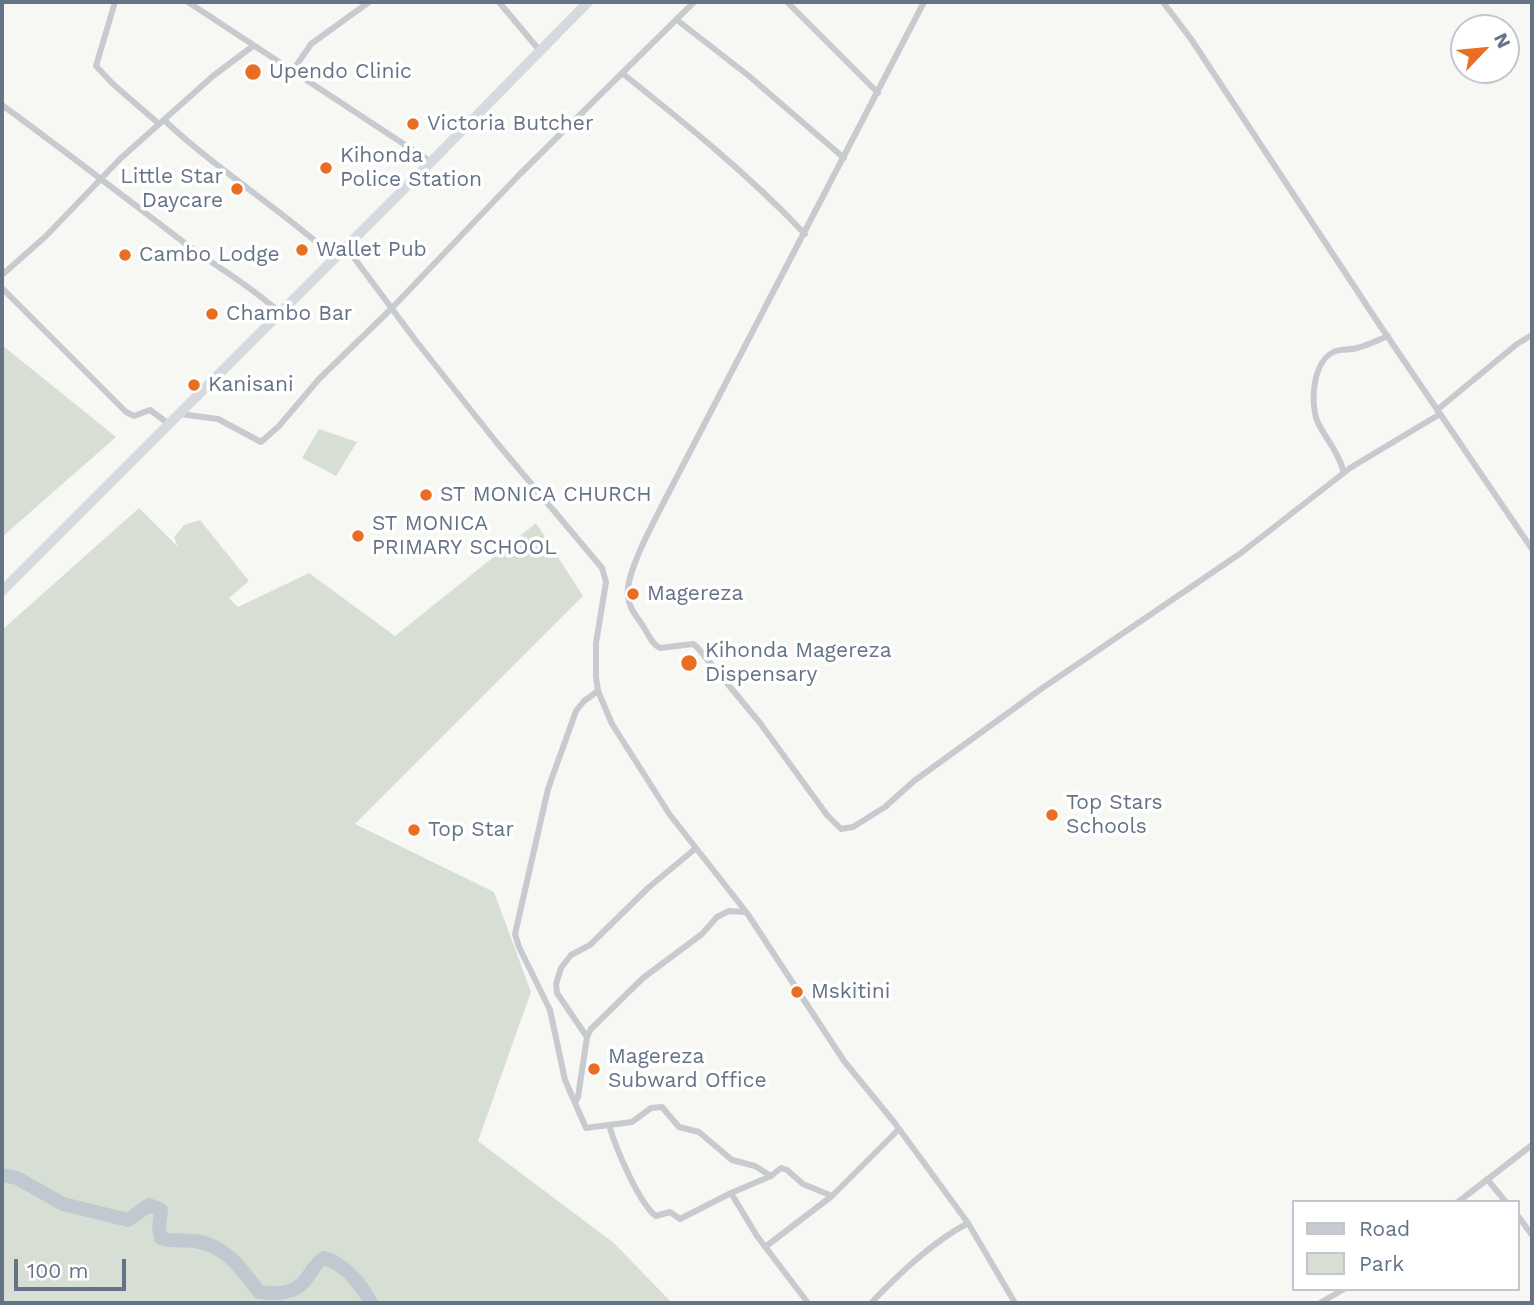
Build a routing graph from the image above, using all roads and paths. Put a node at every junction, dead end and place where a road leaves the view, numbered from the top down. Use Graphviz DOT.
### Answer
graph roads {
  1 [pos="115,2"];
  2 [pos="188,2"];
  3 [pos="369,2"];
  4 [pos="499,2"];
  5 [pos="588,2"];
  6 [pos="694,2"];
  7 [pos="787,2"];
  8 [pos="924,2"];
  9 [pos="1163,2"];
  10 [pos="677,20"];
  11 [pos="253,46"];
  12 [pos="540,51"];
  13 [pos="292,72"];
  14 [pos="622,73"];
  15 [pos="878,93"];
  16 [pos="2,105"];
  17 [pos="161,122"];
  18 [pos="844,158"];
  19 [pos="431,162"];
  20 [pos="102,179"];
  21 [pos="804,233"];
  22 [pos="346,247"];
  23 [pos="335,258"];
  24 [pos="2,275"];
  25 [pos="2,288"];
  26 [pos="391,309"];
  27 [pos="280,313"];
  28 [pos="1532,335"];
  29 [pos="1388,336"];
  30 [pos="1439,412"];
  31 [pos="179,414"];
  32 [pos="169,424"];
  33 [pos="1344,473"];
  34 [pos="1531,545"];
  35 [pos="2,591"];
  36 [pos="598,691"];
  37 [pos="696,848"];
  38 [pos="747,913"];
  39 [pos="587,1037"];
  40 [pos="575,1103"];
  41 [pos="609,1125"];
  42 [pos="899,1129"];
  43 [pos="1532,1145"];
  44 [pos="771,1176"];
  45 [pos="1487,1179"];
  46 [pos="731,1193"];
  47 [pos="832,1196"];
  48 [pos="1461,1200"];
  49 [pos="1504,1200"];
  50 [pos="1520,1219"];
  51 [pos="968,1223"];
  52 [pos="1532,1235"];
  53 [pos="765,1247"];
  54 [pos="1341,1291"];
  55 [pos="808,1303"];
  56 [pos="871,1303"];
  57 [pos="1015,1303"];
  58 [pos="1320,1303"];
  1 -- 17 [label="street"];
  2 -- 11 [label="street"];
  3 -- 13 [label="street"];
  4 -- 12 [label="street"];
  5 -- 12 [label="highway"];
  6 -- 10 [label="street"];
  7 -- 15 [label="street"];
  8 -- 15 [label="street"];
  9 -- 29 [label="street"];
  10 -- 14 [label="street"];
  10 -- 18 [label="street"];
  11 -- 13 [label="street"];
  11 -- 17 [label="street"];
  12 -- 19 [label="highway"];
  13 -- 19 [label="street"];
  14 -- 21 [label="street"];
  14 -- 26 [label="street"];
  15 -- 18 [label="street"];
  16 -- 20 [label="street"];
  17 -- 20 [label="street"];
  17 -- 23 [label="street"];
  18 -- 21 [label="street"];
  19 -- 22 [label="highway"];
  20 -- 24 [label="street"];
  20 -- 27 [label="street"];
  21 -- 33 [label="street"];
  22 -- 23 [label="highway"];
  22 -- 26 [label="street"];
  23 -- 27 [label="highway"];
  25 -- 32 [label="street"];
  26 -- 31 [label="street"];
  26 -- 36 [label="street"];
  27 -- 31 [label="highway"];
  28 -- 30 [label="street"];
  29 -- 30 [label="street"];
  29 -- 33 [label="street"];
  30 -- 33 [label="street"];
  30 -- 34 [label="street"];
  31 -- 32 [label="highway"];
  32 -- 35 [label="highway"];
  36 -- 37 [label="street"];
  36 -- 40 [label="street"];
  37 -- 38 [label="street"];
  37 -- 39 [label="street"];
  38 -- 39 [label="street"];
  38 -- 42 [label="street"];
  39 -- 40 [label="street"];
  40 -- 41 [label="street"];
  41 -- 44 [label="street"];
  41 -- 46 [label="street"];
  42 -- 47 [label="street"];
  42 -- 51 [label="street"];
  43 -- 45 [label="street"];
  44 -- 46 [label="street"];
  44 -- 47 [label="street"];
  45 -- 48 [label="street"];
  45 -- 49 [label="street"];
  46 -- 53 [label="street"];
  47 -- 53 [label="street"];
  50 -- 52 [label="street"];
  51 -- 56 [label="street"];
  51 -- 57 [label="street"];
  53 -- 55 [label="street"];
  54 -- 58 [label="street"];
}
